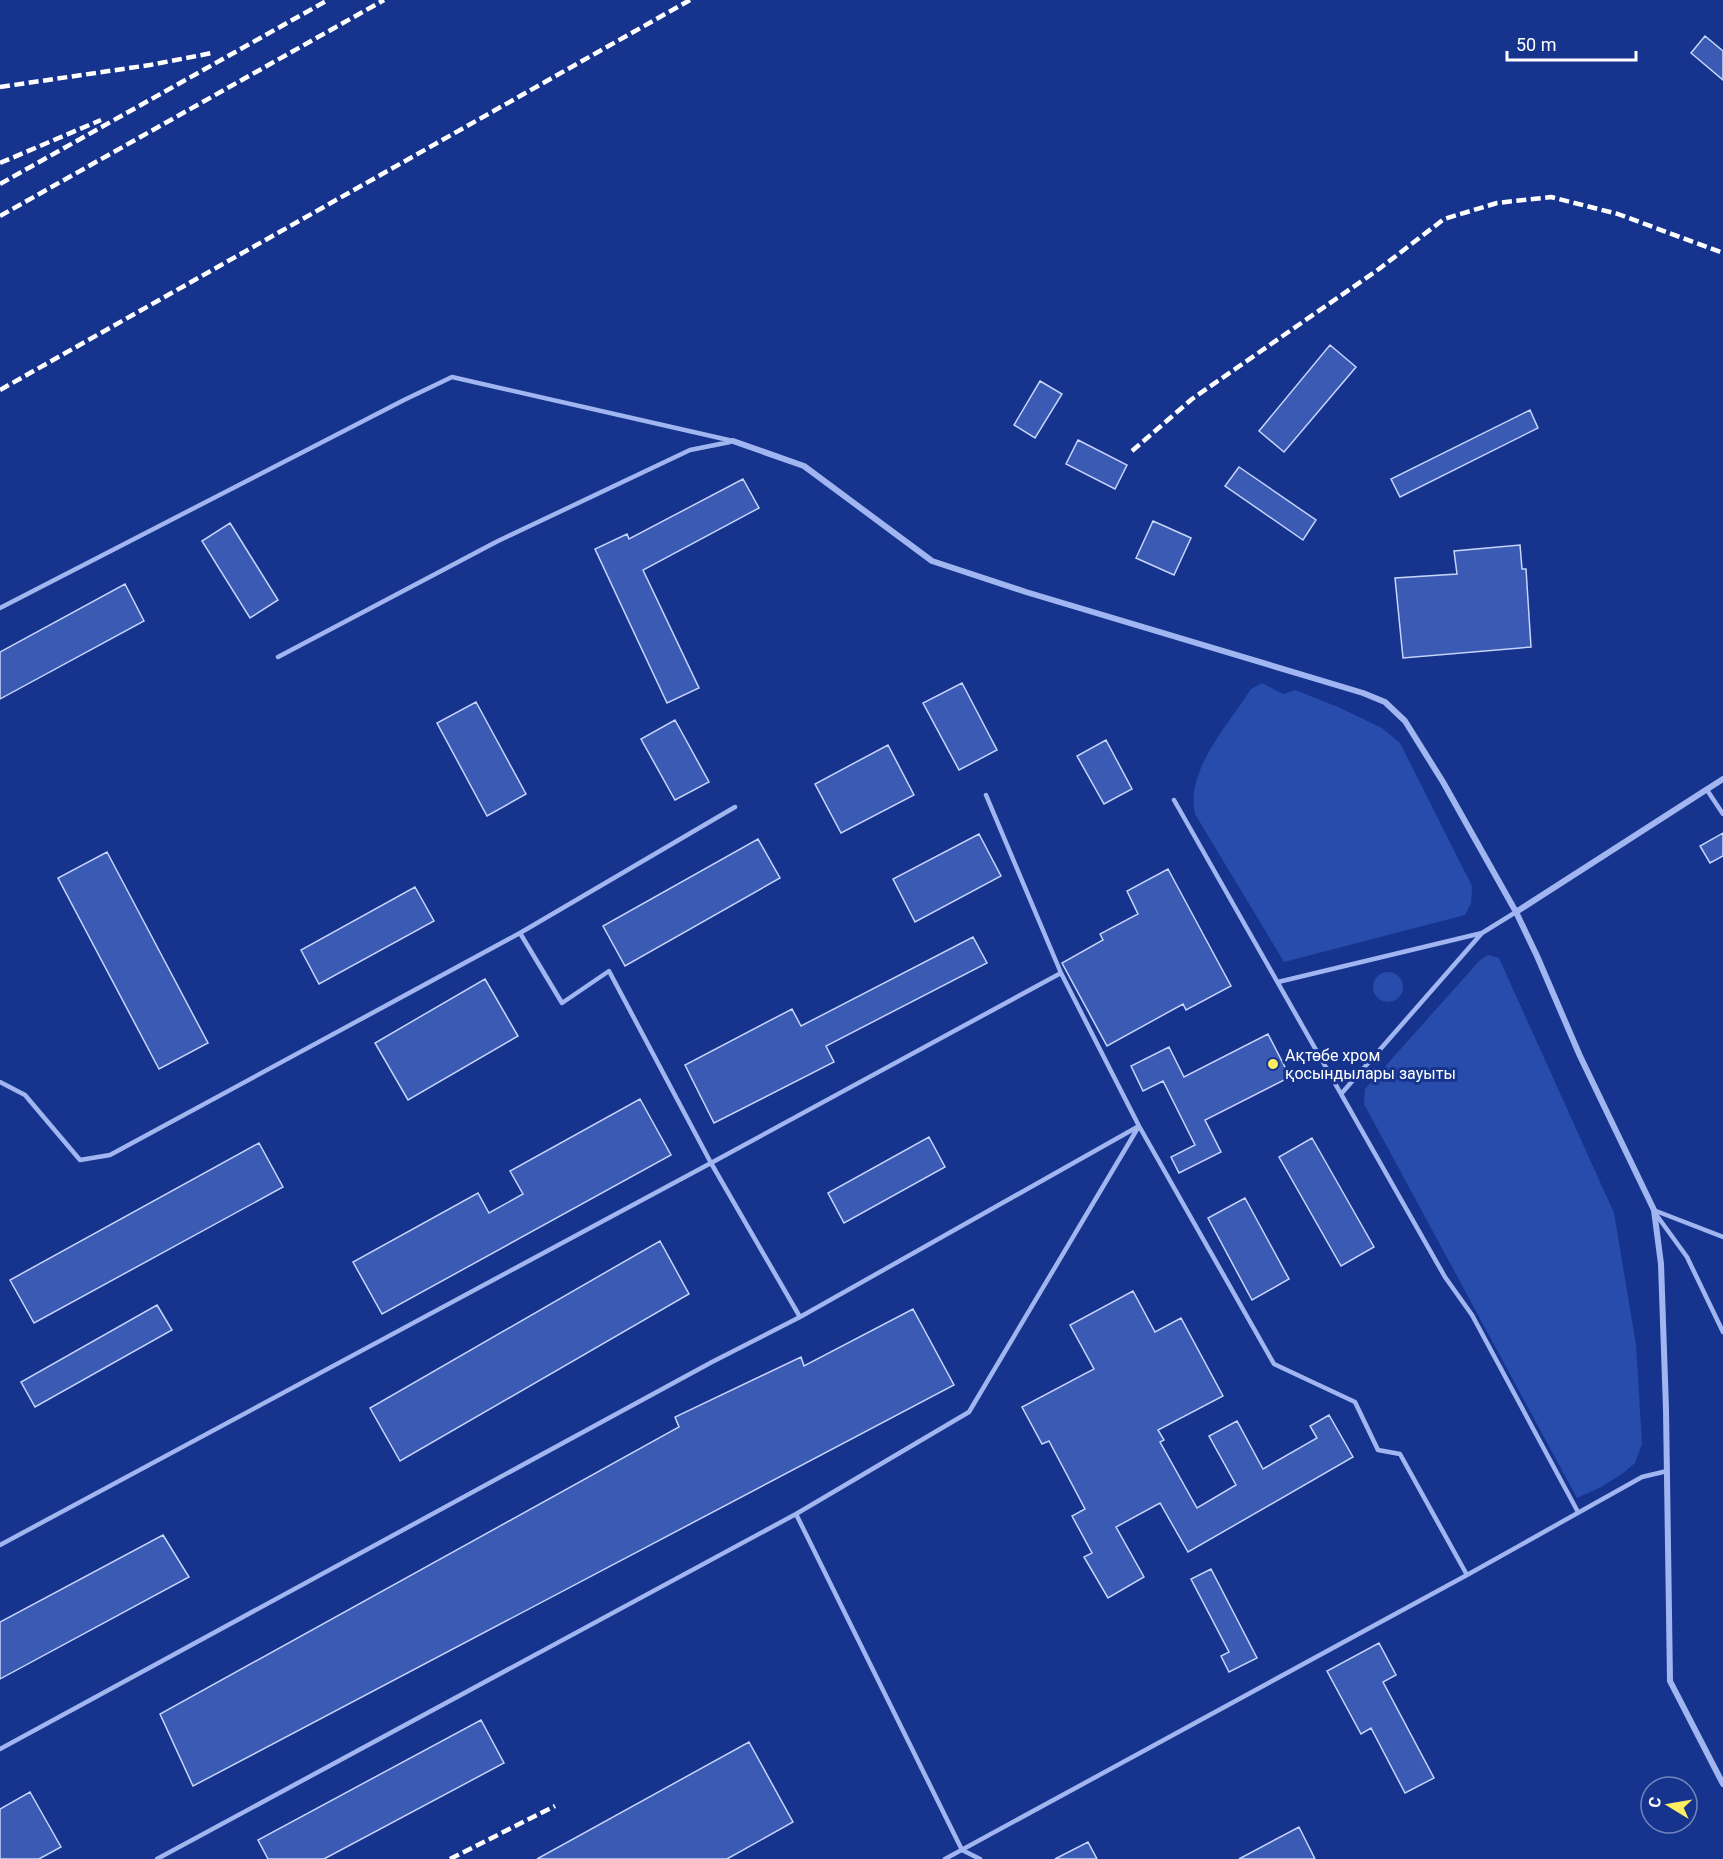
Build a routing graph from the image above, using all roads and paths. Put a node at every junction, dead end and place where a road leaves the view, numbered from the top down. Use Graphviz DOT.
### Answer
graph roads {
  1 [pos="733,441"];
  2 [pos="0,608"];
  3 [pos="278,657"];
  4 [pos="1723,779"];
  5 [pos="1707,790"];
  6 [pos="986,795"];
  7 [pos="1174,800"];
  8 [pos="735,807"];
  9 [pos="1723,814"];
  10 [pos="1516,912"];
  11 [pos="520,933"];
  12 [pos="1482,933"];
  13 [pos="1061,973"];
  14 [pos="1278,982"];
  15 [pos="0,1082"];
  16 [pos="1341,1094"];
  17 [pos="1139,1126"];
  18 [pos="711,1163"];
  19 [pos="1653,1210"];
  20 [pos="1723,1237"];
  21 [pos="800,1317"];
  22 [pos="1723,1332"];
  23 [pos="1667,1471"];
  24 [pos="1578,1512"];
  25 [pos="796,1514"];
  26 [pos="0,1545"];
  27 [pos="1467,1575"];
  28 [pos="0,1749"];
  29 [pos="1723,1784"];
  30 [pos="962,1850"];
  31 [pos="157,1859"];
  32 [pos="945,1859"];
  33 [pos="980,1859"];
  1 -- 2 [label="lane"];
  1 -- 3 [label="lane"];
  1 -- 10 [label="street"];
  4 -- 5 [label="street"];
  5 -- 9 [label="lane"];
  5 -- 10 [label="street"];
  6 -- 13 [label="lane"];
  7 -- 14 [label="lane"];
  8 -- 11 [label="lane"];
  10 -- 12 [label="lane"];
  10 -- 19 [label="street"];
  11 -- 15 [label="lane"];
  11 -- 18 [label="lane"];
  12 -- 14 [label="lane"];
  12 -- 16 [label="lane"];
  13 -- 17 [label="lane"];
  13 -- 18 [label="lane"];
  14 -- 16 [label="lane"];
  16 -- 24 [label="lane"];
  17 -- 21 [label="lane"];
  17 -- 25 [label="lane"];
  17 -- 27 [label="lane"];
  18 -- 21 [label="lane"];
  18 -- 26 [label="lane"];
  19 -- 20 [label="lane"];
  19 -- 22 [label="lane"];
  19 -- 23 [label="street"];
  21 -- 28 [label="lane"];
  23 -- 24 [label="lane"];
  23 -- 29 [label="street"];
  24 -- 27 [label="lane"];
  25 -- 30 [label="lane"];
  25 -- 31 [label="lane"];
  27 -- 30 [label="lane"];
  30 -- 32 [label="lane"];
  30 -- 33 [label="lane"];
}
